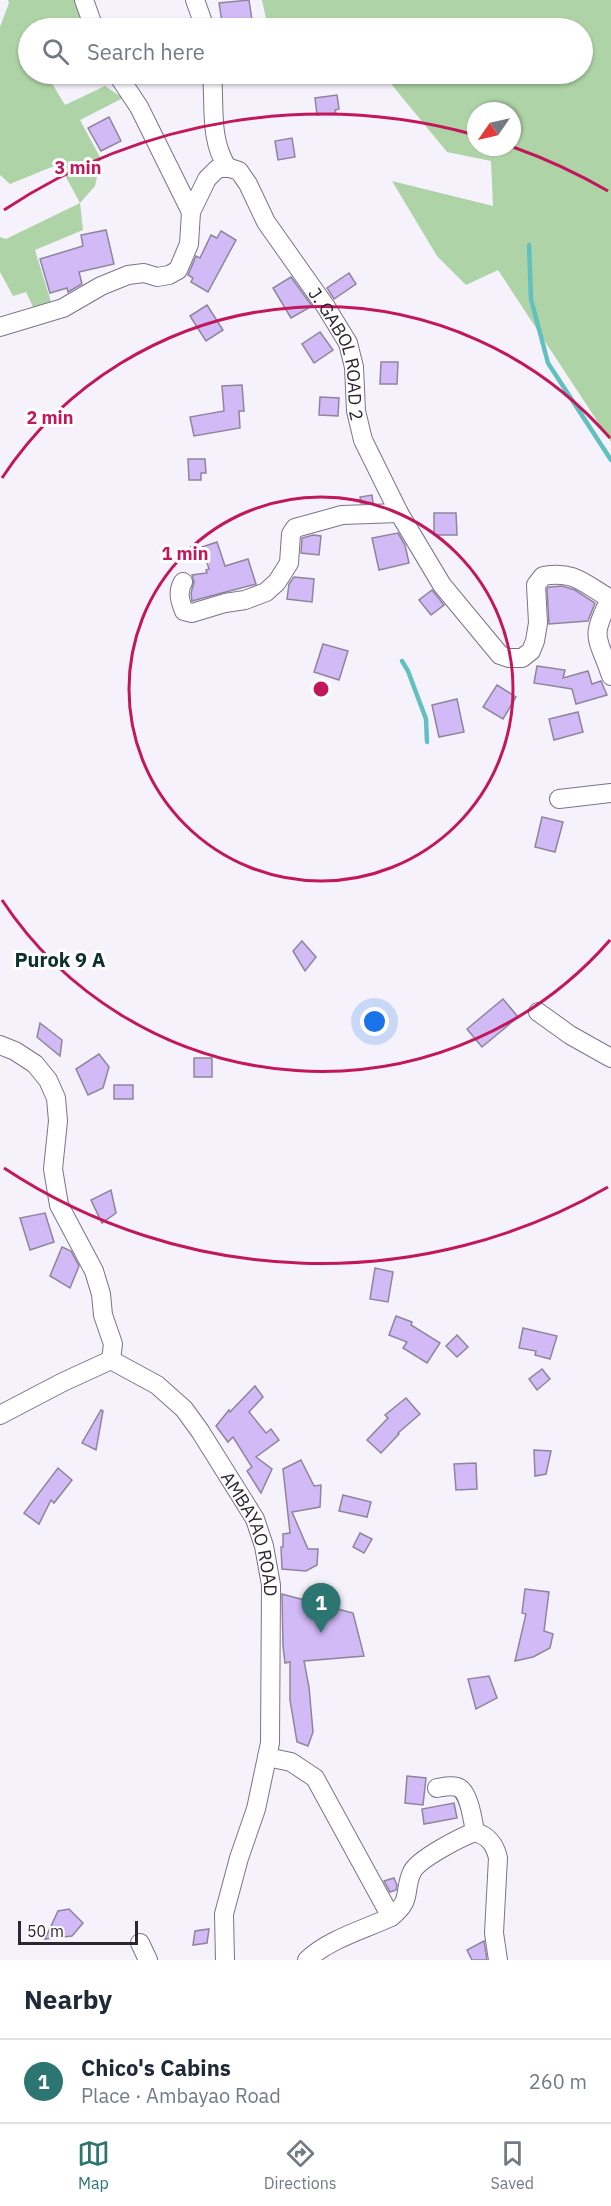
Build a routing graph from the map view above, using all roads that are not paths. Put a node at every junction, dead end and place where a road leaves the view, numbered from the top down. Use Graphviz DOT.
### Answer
graph roads {
  1 [pos="84,0"];
  2 [pos="195,0"];
  3 [pos="90,18"];
  4 [pos="201,18"];
  5 [pos="124,84"];
  6 [pos="212,84"];
  7 [pos="227,166"];
  8 [pos="191,212"];
  9 [pos="0,327"];
  10 [pos="399,513"];
  11 [pos="183,582"];
  12 [pos="610,599"];
  13 [pos="611,676"];
  14 [pos="611,793"];
  15 [pos="559,799"];
  16 [pos="538,1012"];
  17 [pos="0,1045"];
  18 [pos="611,1058"];
  19 [pos="111,1360"];
  20 [pos="0,1415"];
  21 [pos="267,1757"];
  22 [pos="437,1788"];
  23 [pos="475,1832"];
  24 [pos="391,1917"];
  25 [pos="140,1943"];
  26 [pos="148,1960"];
  27 [pos="225,1960"];
  28 [pos="307,1960"];
  29 [pos="498,1960"];
  1 -- 3 [label="street"];
  2 -- 4 [label="street"];
  5 -- 8 [label="street"];
  6 -- 7 [label="street"];
  7 -- 8 [label="street"];
  7 -- 10 [label="street, J. GABOL ROAD 2"];
  8 -- 9 [label="street"];
  10 -- 11 [label="street"];
  10 -- 12 [label="street, J. GABOL ROAD 2"];
  12 -- 13 [label="street"];
  14 -- 15 [label="street"];
  16 -- 18 [label="street"];
  17 -- 19 [label="street"];
  19 -- 20 [label="street"];
  19 -- 21 [label="street, AMBAYAO ROAD"];
  21 -- 24 [label="street"];
  21 -- 27 [label="street, AMBAYAO ROAD"];
  22 -- 23 [label="street"];
  23 -- 24 [label="street"];
  23 -- 29 [label="street"];
  24 -- 28 [label="street"];
  25 -- 26 [label="street"];
}
